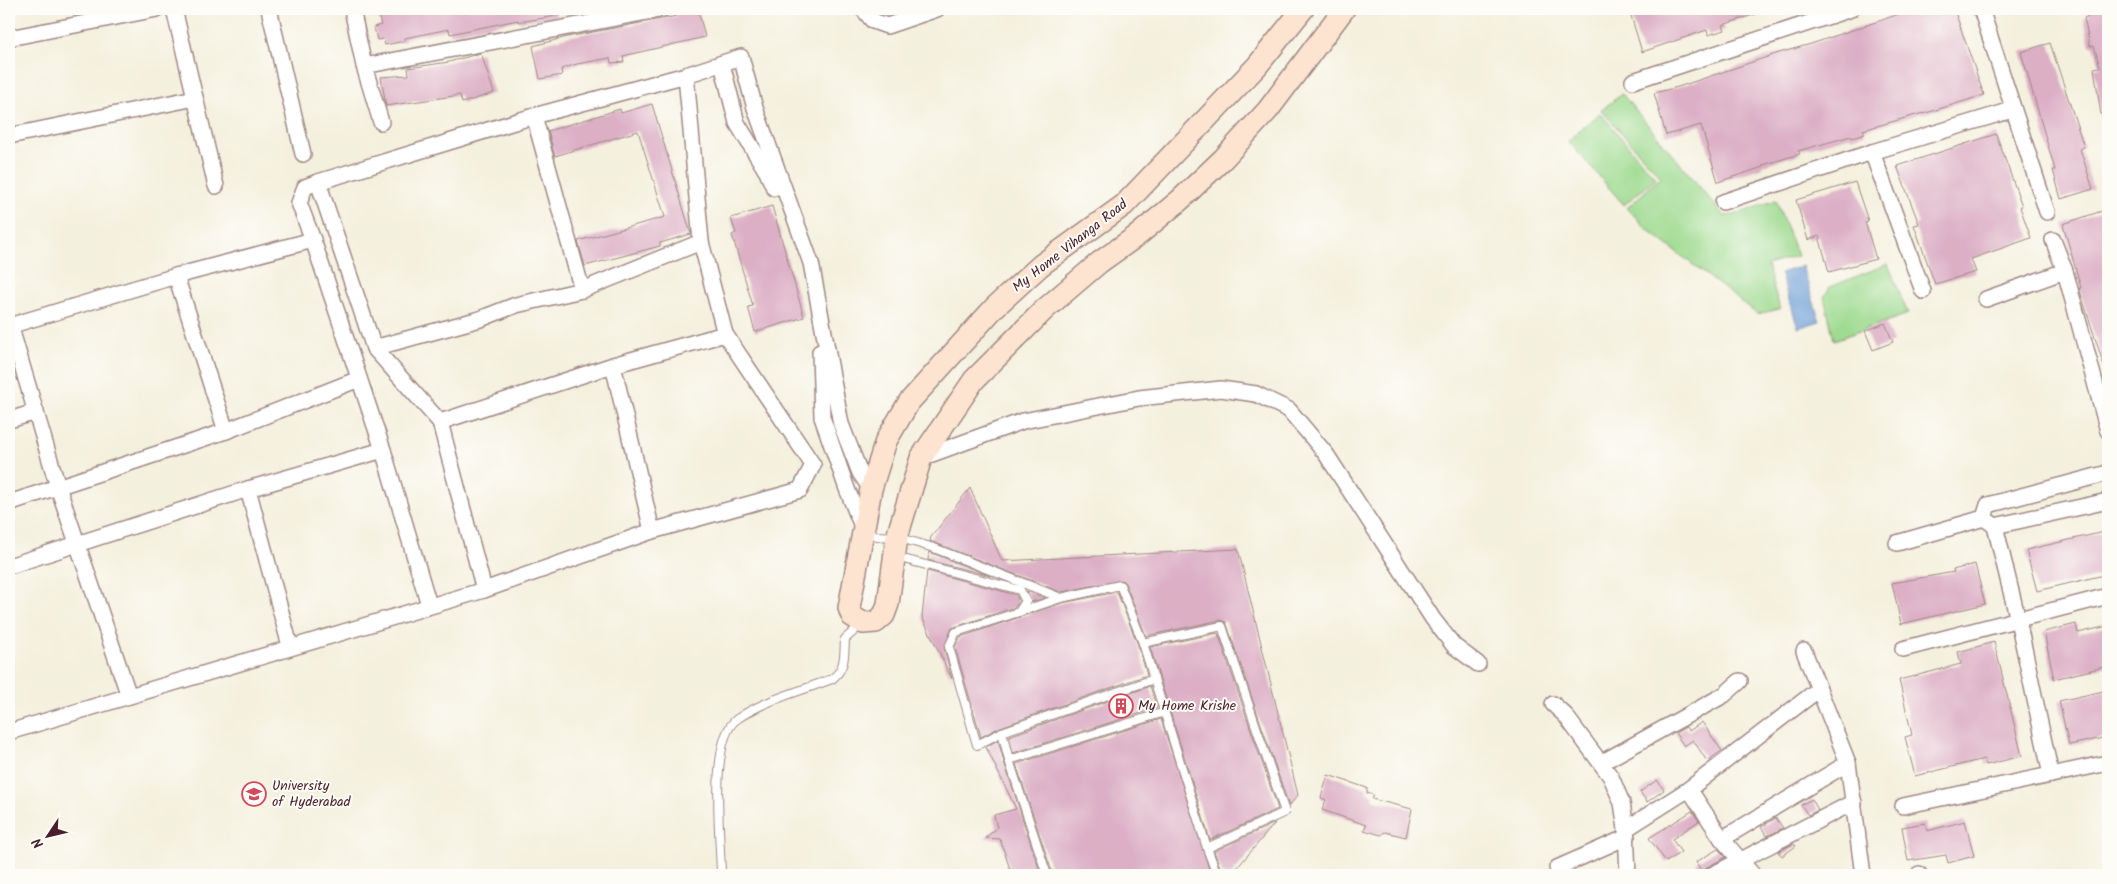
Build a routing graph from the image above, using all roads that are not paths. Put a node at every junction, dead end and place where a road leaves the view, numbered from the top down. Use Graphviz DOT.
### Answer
graph roads {
  1 [pos="157,9"];
  2 [pos="174,9"];
  3 [pos="269,9"];
  4 [pos="352,9"];
  5 [pos="663,9"];
  6 [pos="863,9"];
  7 [pos="937,9"];
  8 [pos="1303,9"];
  9 [pos="1344,9"];
  10 [pos="1851,9"];
  11 [pos="1981,9"];
  12 [pos="9,38"];
  13 [pos="722,64"];
  14 [pos="364,66"];
  15 [pos="686,76"];
  16 [pos="1633,81"];
  17 [pos="195,98"];
  18 [pos="2012,110"];
  19 [pos="534,116"];
  20 [pos="381,122"];
  21 [pos="9,136"];
  22 [pos="1872,152"];
  23 [pos="303,154"];
  24 [pos="318,182"];
  25 [pos="216,186"];
  26 [pos="1723,202"];
  27 [pos="2046,212"];
  28 [pos="314,240"];
  29 [pos="2053,240"];
  30 [pos="701,242"];
  31 [pos="2065,271"];
  32 [pos="176,276"];
  33 [pos="582,290"];
  34 [pos="1923,291"];
  35 [pos="1986,299"];
  36 [pos="9,326"];
  37 [pos="725,334"];
  38 [pos="374,348"];
  39 [pos="613,365"];
  40 [pos="359,379"];
  41 [pos="36,412"];
  42 [pos="9,420"];
  43 [pos="440,422"];
  44 [pos="226,431"];
  45 [pos="2108,431"];
  46 [pos="382,450"];
  47 [pos="922,458"];
  48 [pos="2108,473"];
  49 [pos="58,487"];
  50 [pos="248,489"];
  51 [pos="871,489"];
  52 [pos="2108,501"];
  53 [pos="9,503"];
  54 [pos="1990,522"];
  55 [pos="652,531"];
  56 [pos="864,531"];
  57 [pos="1897,543"];
  58 [pos="79,544"];
  59 [pos="896,547"];
  60 [pos="9,566"];
  61 [pos="484,590"];
  62 [pos="2108,596"];
  63 [pos="1061,598"];
  64 [pos="429,605"];
  65 [pos="1019,612"];
  66 [pos="2018,620"];
  67 [pos="863,624"];
  68 [pos="1143,643"];
  69 [pos="290,646"];
  70 [pos="1903,649"];
  71 [pos="1804,651"];
  72 [pos="1478,664"];
  73 [pos="1154,679"];
  74 [pos="1740,681"];
  75 [pos="1819,689"];
  76 [pos="129,696"];
  77 [pos="1553,704"];
  78 [pos="1165,712"];
  79 [pos="9,732"];
  80 [pos="1002,732"];
  81 [pos="1009,760"];
  82 [pos="2108,762"];
  83 [pos="1600,763"];
  84 [pos="1848,763"];
  85 [pos="2051,775"];
  86 [pos="1689,789"];
  87 [pos="1854,802"];
  88 [pos="1903,806"];
  89 [pos="1627,833"];
  90 [pos="1722,839"];
  91 [pos="1207,848"];
  92 [pos="1740,861"];
  93 [pos="1557,868"];
  94 [pos="721,875"];
  95 [pos="1047,875"];
  96 [pos="1217,875"];
  97 [pos="1628,875"];
  98 [pos="1712,875"];
  99 [pos="1753,875"];
  100 [pos="1862,875"];
  1 -- 12 [label="street"];
  2 -- 17 [label="street"];
  3 -- 23 [label="street"];
  4 -- 14 [label="street"];
  5 -- 14 [label="street"];
  6 -- 7 [label="street"];
  8 -- 51 [label="street, My Home Vihanga Road"];
  9 -- 47 [label="street"];
  10 -- 16 [label="street"];
  11 -- 18 [label="street"];
  13 -- 15 [label="street"];
  13 -- 51 [label="street"];
  13 -- 56 [label="street"];
  14 -- 20 [label="street"];
  15 -- 19 [label="street"];
  15 -- 30 [label="street"];
  17 -- 21 [label="street"];
  17 -- 25 [label="street"];
  18 -- 22 [label="street"];
  18 -- 27 [label="street"];
  19 -- 24 [label="street"];
  19 -- 33 [label="street"];
  22 -- 26 [label="street"];
  22 -- 34 [label="street"];
  24 -- 28 [label="street"];
  24 -- 38 [label="street"];
  28 -- 32 [label="street"];
  28 -- 40 [label="street"];
  29 -- 31 [label="street"];
  30 -- 33 [label="street"];
  30 -- 37 [label="street"];
  31 -- 35 [label="street"];
  31 -- 45 [label="street"];
  32 -- 36 [label="street"];
  32 -- 44 [label="street"];
  33 -- 38 [label="street"];
  36 -- 41 [label="street"];
  37 -- 39 [label="street"];
  37 -- 55 [label="street"];
  38 -- 43 [label="street"];
  39 -- 43 [label="street"];
  39 -- 55 [label="street"];
  40 -- 44 [label="street"];
  40 -- 46 [label="street"];
  41 -- 42 [label="street"];
  41 -- 49 [label="street"];
  43 -- 61 [label="street"];
  44 -- 49 [label="street"];
  46 -- 50 [label="street"];
  46 -- 64 [label="street"];
  47 -- 59 [label="street"];
  47 -- 72 [label="street"];
  48 -- 54 [label="street"];
  49 -- 53 [label="street"];
  49 -- 58 [label="street"];
  50 -- 58 [label="street"];
  50 -- 69 [label="street"];
  51 -- 56 [label="street, My Home Vihanga Road"];
  52 -- 54 [label="street"];
  54 -- 57 [label="street"];
  54 -- 66 [label="street"];
  55 -- 61 [label="street"];
  56 -- 59 [label="lane"];
  56 -- 67 [label="street, My Home Vihanga Road"];
  58 -- 60 [label="street"];
  58 -- 76 [label="street"];
  59 -- 63 [label="lane"];
  59 -- 65 [label="lane"];
  59 -- 67 [label="street"];
  61 -- 64 [label="street"];
  62 -- 66 [label="street"];
  63 -- 65 [label="lane"];
  63 -- 68 [label="lane"];
  64 -- 69 [label="street"];
  65 -- 80 [label="lane"];
  66 -- 70 [label="street"];
  66 -- 85 [label="street"];
  67 -- 94 [label="lane"];
  68 -- 73 [label="lane"];
  68 -- 91 [label="lane"];
  69 -- 76 [label="street"];
  71 -- 75 [label="street"];
  73 -- 78 [label="lane"];
  73 -- 80 [label="lane"];
  74 -- 83 [label="street"];
  75 -- 84 [label="street"];
  75 -- 86 [label="street"];
  76 -- 79 [label="street"];
  77 -- 83 [label="street"];
  78 -- 81 [label="lane"];
  78 -- 91 [label="lane"];
  80 -- 81 [label="lane"];
  81 -- 95 [label="lane"];
  82 -- 85 [label="street"];
  83 -- 89 [label="street"];
  84 -- 87 [label="street"];
  84 -- 90 [label="street"];
  85 -- 88 [label="street"];
  86 -- 89 [label="street"];
  86 -- 90 [label="street"];
  87 -- 92 [label="street"];
  87 -- 100 [label="street"];
  89 -- 93 [label="street"];
  89 -- 97 [label="street"];
  90 -- 92 [label="street"];
  91 -- 96 [label="lane"];
  92 -- 98 [label="street"];
  92 -- 99 [label="street"];
}
